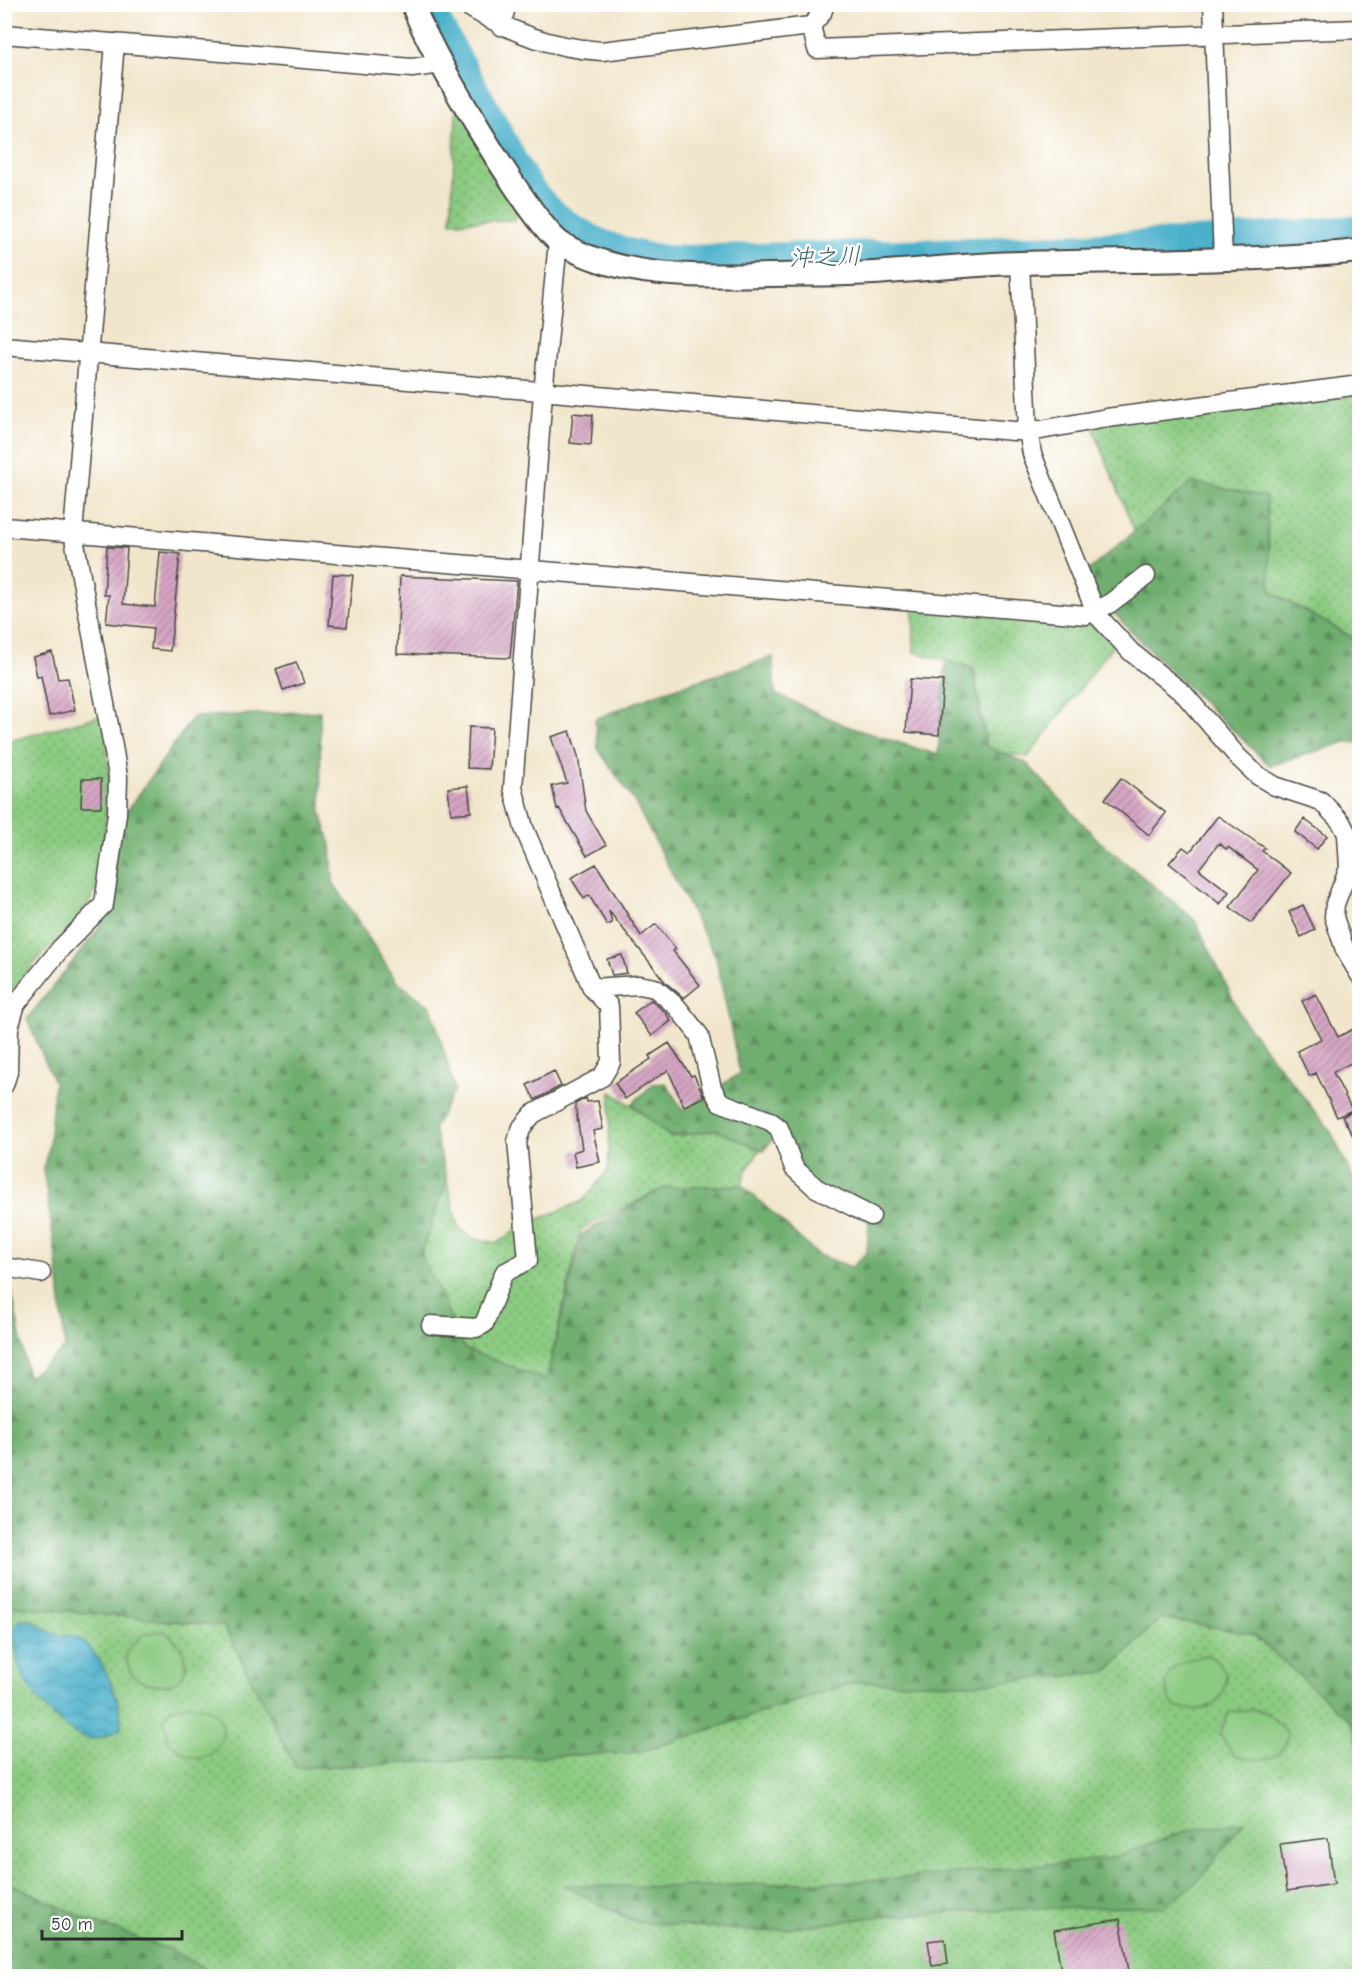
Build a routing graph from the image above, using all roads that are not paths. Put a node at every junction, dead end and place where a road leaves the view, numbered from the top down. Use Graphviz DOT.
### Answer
graph roads {
  1 [pos="413,4"];
  2 [pos="464,4"];
  3 [pos="507,4"];
  4 [pos="825,4"];
  5 [pos="1213,4"];
  6 [pos="501,26"];
  7 [pos="811,26"];
  8 [pos="1359,29"];
  9 [pos="4,34"];
  10 [pos="1214,34"];
  11 [pos="115,44"];
  12 [pos="442,64"];
  13 [pos="558,242"];
  14 [pos="1359,251"];
  15 [pos="1223,259"];
  16 [pos="1020,263"];
  17 [pos="4,346"];
  18 [pos="86,352"];
  19 [pos="1359,385"];
  20 [pos="543,393"];
  21 [pos="1028,430"];
  22 [pos="4,527"];
  23 [pos="73,533"];
  24 [pos="530,571"];
  25 [pos="1146,576"];
  26 [pos="1096,611"];
  27 [pos="1359,975"];
  28 [pos="592,988"];
  29 [pos="4,1085"];
  30 [pos="870,1216"];
  31 [pos="4,1268"];
  32 [pos="41,1273"];
  33 [pos="431,1325"];
  1 -- 12 [label="street"];
  2 -- 6 [label="street"];
  3 -- 6 [label="street"];
  4 -- 7 [label="street"];
  5 -- 10 [label="street"];
  6 -- 7 [label="street"];
  7 -- 10 [label="street"];
  8 -- 10 [label="street"];
  9 -- 11 [label="street"];
  10 -- 15 [label="street"];
  11 -- 12 [label="street"];
  11 -- 18 [label="street"];
  12 -- 13 [label="street"];
  13 -- 16 [label="street"];
  13 -- 20 [label="street"];
  14 -- 15 [label="street"];
  15 -- 16 [label="street"];
  16 -- 21 [label="street"];
  17 -- 18 [label="street"];
  18 -- 20 [label="street"];
  18 -- 23 [label="street"];
  19 -- 21 [label="street"];
  20 -- 21 [label="street"];
  20 -- 24 [label="street"];
  21 -- 26 [label="street"];
  22 -- 23 [label="street"];
  23 -- 24 [label="street"];
  23 -- 29 [label="street"];
  24 -- 26 [label="street"];
  24 -- 28 [label="street"];
  25 -- 26 [label="street"];
  26 -- 27 [label="street"];
  28 -- 30 [label="street"];
  28 -- 33 [label="street"];
  31 -- 32 [label="street"];
}
